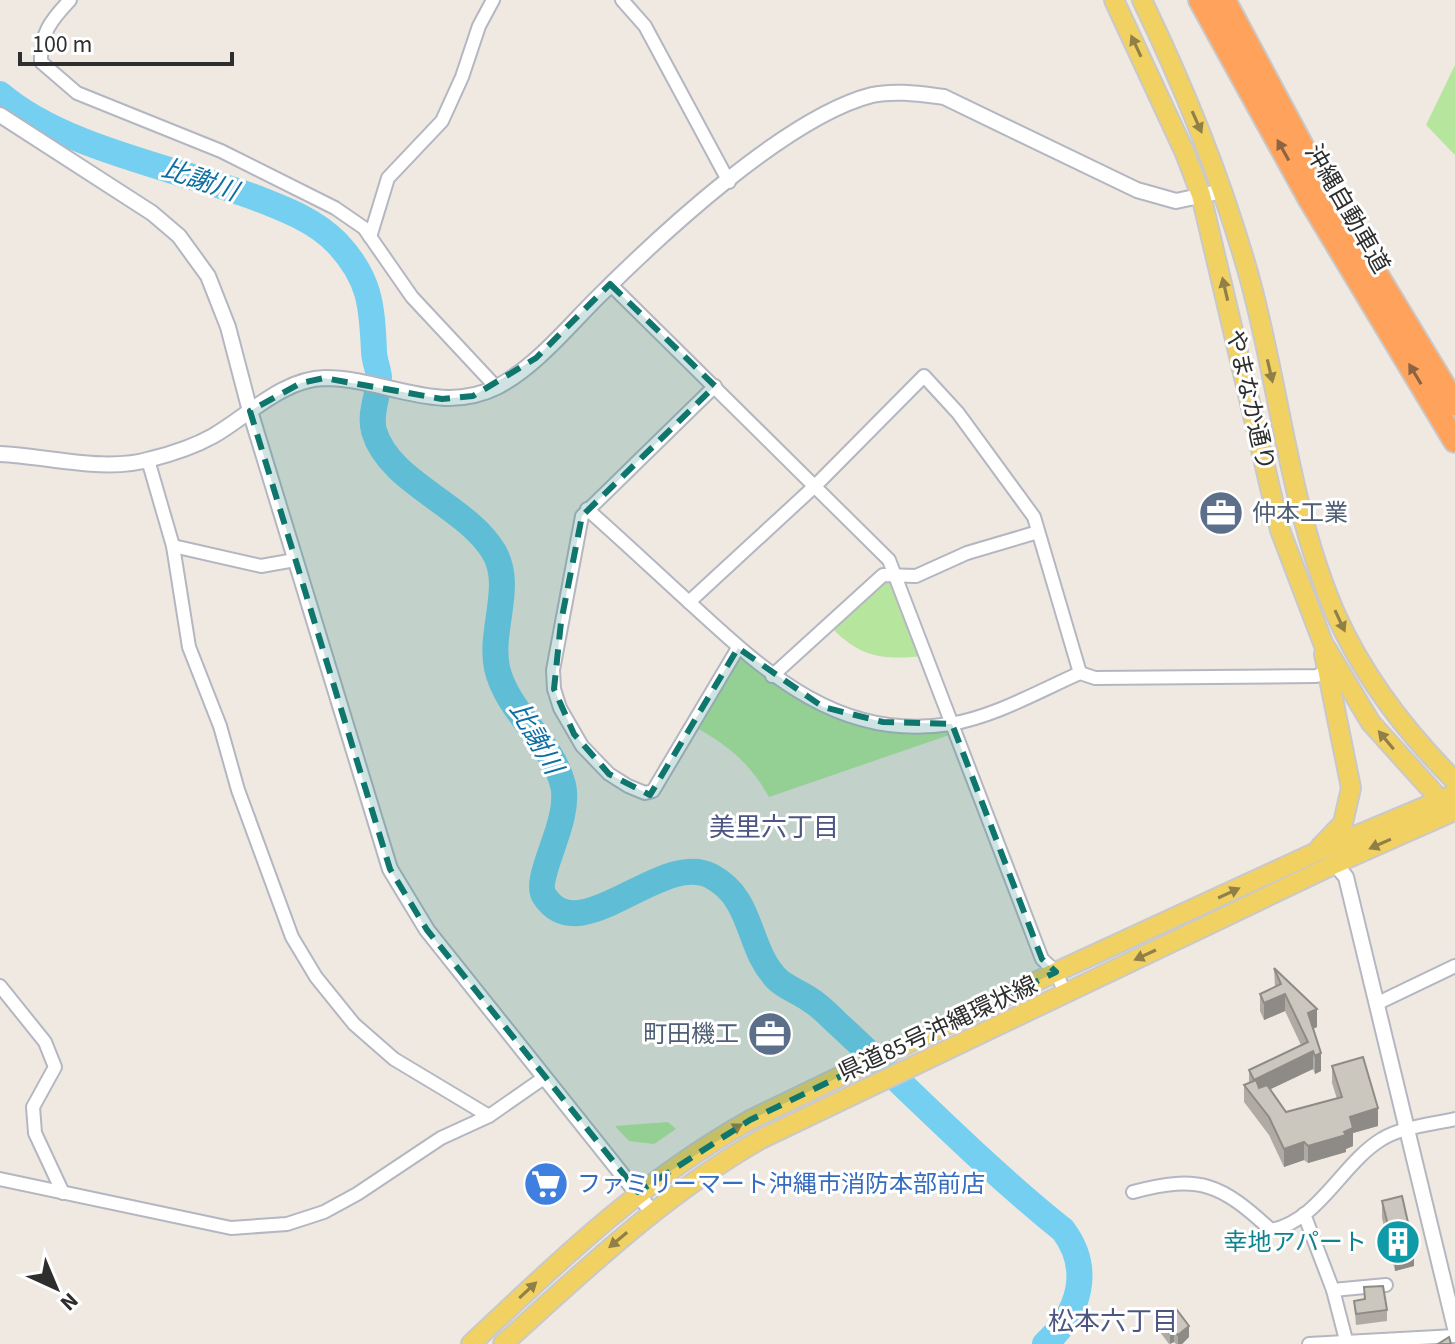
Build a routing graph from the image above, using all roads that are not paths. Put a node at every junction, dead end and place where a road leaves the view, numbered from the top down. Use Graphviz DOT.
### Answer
graph roads {
  1 [pos="70,0"];
  2 [pos="493,0"];
  3 [pos="622,0"];
  4 [pos="1114,0"];
  5 [pos="1142,0"];
  6 [pos="1200,0"];
  7 [pos="1224,0"];
  8 [pos="0,115"];
  9 [pos="729,182"];
  10 [pos="1223,191"];
  11 [pos="1201,195"];
  12 [pos="370,237"];
  13 [pos="610,284"];
  14 [pos="715,386"];
  15 [pos="496,387"];
  16 [pos="1455,404"];
  17 [pos="250,411"];
  18 [pos="1455,441"];
  19 [pos="0,454"];
  20 [pos="148,460"];
  21 [pos="816,485"];
  22 [pos="587,509"];
  23 [pos="1038,532"];
  24 [pos="173,546"];
  25 [pos="295,560"];
  26 [pos="893,574"];
  27 [pos="689,602"];
  28 [pos="1323,643"];
  29 [pos="738,648"];
  30 [pos="1326,672"];
  31 [pos="1080,673"];
  32 [pos="772,676"];
  33 [pos="952,724"];
  34 [pos="1455,781"];
  35 [pos="1451,806"];
  36 [pos="1312,854"];
  37 [pos="1335,864"];
  38 [pos="1455,966"];
  39 [pos="1056,972"];
  40 [pos="0,986"];
  41 [pos="1065,993"];
  42 [pos="1378,1003"];
  43 [pos="545,1077"];
  44 [pos="489,1116"];
  45 [pos="1455,1119"];
  46 [pos="1407,1131"];
  47 [pos="0,1179"];
  48 [pos="638,1192"];
  49 [pos="1133,1192"];
  50 [pos="63,1193"];
  51 [pos="652,1212"];
  52 [pos="1304,1214"];
  53 [pos="1386,1285"];
  54 [pos="1333,1290"];
  55 [pos="1455,1328"];
  56 [pos="1455,1336"];
  57 [pos="1346,1342"];
  58 [pos="471,1344"];
  59 [pos="503,1344"];
  60 [pos="1309,1344"];
  1 -- 12 [label="street"];
  2 -- 12 [label="street"];
  3 -- 9 [label="street"];
  11 -- 4 [label="main road, やまなか通り, one-way"];
  5 -- 10 [label="main road, やまなか通り, one-way"];
  18 -- 6 [label="highway, 沖縄自動車道, one-way"];
  7 -- 16 [label="highway, 沖縄自動車道"];
  8 -- 17 [label="street"];
  9 -- 11 [label="street"];
  9 -- 13 [label="street"];
  10 -- 11 [label="street"];
  10 -- 34 [label="main road, やまなか通り, one-way"];
  28 -- 11 [label="main road, やまなか通り, one-way"];
  12 -- 15 [label="street"];
  13 -- 14 [label="street"];
  13 -- 15 [label="street"];
  14 -- 21 [label="street"];
  14 -- 22 [label="street"];
  15 -- 17 [label="street"];
  17 -- 20 [label="street"];
  17 -- 25 [label="street"];
  19 -- 20 [label="street"];
  20 -- 24 [label="street"];
  21 -- 23 [label="street"];
  21 -- 26 [label="street"];
  21 -- 27 [label="street"];
  22 -- 27 [label="street"];
  22 -- 29 [label="street"];
  23 -- 26 [label="street"];
  23 -- 31 [label="street"];
  24 -- 25 [label="street"];
  24 -- 44 [label="street"];
  25 -- 43 [label="street"];
  26 -- 32 [label="street"];
  26 -- 33 [label="street"];
  27 -- 29 [label="street"];
  28 -- 30 [label="main road"];
  35 -- 28 [label="main road, やまなか通り, one-way"];
  29 -- 32 [label="street"];
  30 -- 31 [label="street"];
  30 -- 36 [label="main road"];
  31 -- 33 [label="street"];
  32 -- 33 [label="street"];
  33 -- 39 [label="street"];
  35 -- 36 [label="main road, 県道85号沖縄環状線"];
  35 -- 37 [label="main road, 県道85号沖縄環状線, one-way"];
  39 -- 36 [label="main road, 県道85号沖縄環状線, one-way"];
  37 -- 41 [label="main road, 県道85号沖縄環状線, one-way"];
  37 -- 42 [label="street"];
  38 -- 42 [label="street"];
  39 -- 41 [label="street"];
  48 -- 39 [label="main road, 県道85号沖縄環状線, one-way"];
  40 -- 50 [label="street"];
  41 -- 51 [label="main road, 県道85号沖縄環状線"];
  42 -- 46 [label="street"];
  43 -- 44 [label="street"];
  43 -- 48 [label="street"];
  44 -- 50 [label="street"];
  45 -- 46 [label="street"];
  46 -- 52 [label="street"];
  46 -- 55 [label="street"];
  47 -- 50 [label="street"];
  48 -- 51 [label="street"];
  58 -- 48 [label="main road, 県道85号沖縄環状線, one-way"];
  49 -- 52 [label="street"];
  51 -- 59 [label="main road, 県道85号沖縄環状線, one-way"];
  52 -- 54 [label="street"];
  53 -- 54 [label="street"];
  54 -- 57 [label="street"];
  56 -- 57 [label="street"];
  57 -- 60 [label="street"];
}
